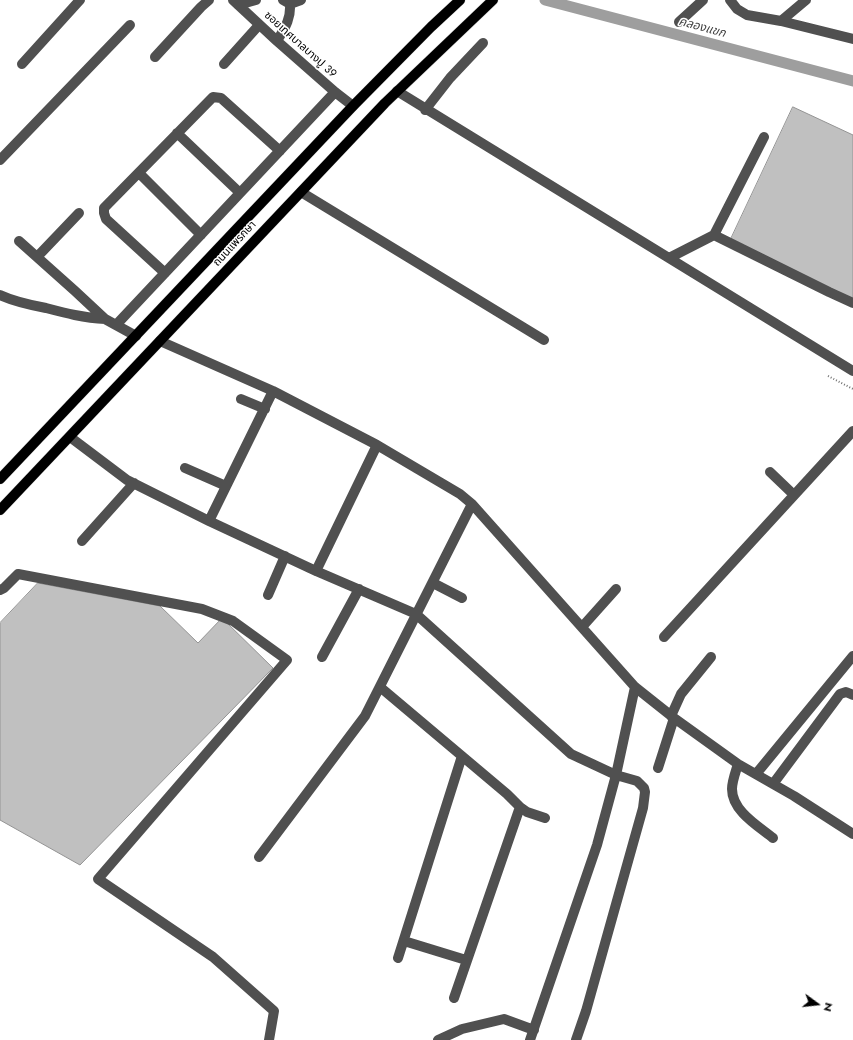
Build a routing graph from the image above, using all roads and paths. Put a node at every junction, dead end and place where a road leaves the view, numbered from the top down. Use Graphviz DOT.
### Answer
graph roads {
  1 [pos="80,0"];
  2 [pos="209,0"];
  3 [pos="256,0"];
  4 [pos="301,0"];
  5 [pos="460,0"];
  6 [pos="703,0"];
  7 [pos="730,0"];
  8 [pos="806,0"];
  9 [pos="235,2"];
  10 [pos="286,2"];
  11 [pos="490,3"];
  12 [pos="781,21"];
  13 [pos="678,22"];
  14 [pos="130,25"];
  15 [pos="259,26"];
  16 [pos="853,39"];
  17 [pos="277,41"];
  18 [pos="483,43"];
  19 [pos="155,57"];
  20 [pos="22,64"];
  21 [pos="224,64"];
  22 [pos="335,92"];
  23 [pos="397,92"];
  24 [pos="353,106"];
  25 [pos="425,110"];
  26 [pos="177,134"];
  27 [pos="764,138"];
  28 [pos="280,151"];
  29 [pos="0,160"];
  30 [pos="138,173"];
  31 [pos="301,192"];
  32 [pos="240,193"];
  33 [pos="79,213"];
  34 [pos="201,235"];
  35 [pos="714,235"];
  36 [pos="19,241"];
  37 [pos="37,257"];
  38 [pos="669,258"];
  39 [pos="165,273"];
  40 [pos="0,295"];
  41 [pos="853,303"];
  42 [pos="105,319"];
  43 [pos="116,325"];
  44 [pos="136,336"];
  45 [pos="544,340"];
  46 [pos="160,341"];
  47 [pos="853,371"];
  48 [pos="828,376"];
  49 [pos="853,390"];
  50 [pos="274,391"];
  51 [pos="241,399"];
  52 [pos="265,409"];
  53 [pos="853,430"];
  54 [pos="70,437"];
  55 [pos="378,444"];
  56 [pos="185,468"];
  57 [pos="770,472"];
  58 [pos="0,479"];
  59 [pos="134,483"];
  60 [pos="226,486"];
  61 [pos="794,495"];
  62 [pos="472,504"];
  63 [pos="0,510"];
  64 [pos="209,520"];
  65 [pos="82,541"];
  66 [pos="285,556"];
  67 [pos="316,571"];
  68 [pos="432,583"];
  69 [pos="359,589"];
  70 [pos="616,589"];
  71 [pos="0,590"];
  72 [pos="268,595"];
  73 [pos="462,598"];
  74 [pos="416,614"];
  75 [pos="582,628"];
  76 [pos="664,636"];
  77 [pos="853,656"];
  78 [pos="322,657"];
  79 [pos="711,657"];
  80 [pos="380,687"];
  81 [pos="635,687"];
  82 [pos="853,695"];
  83 [pos="672,717"];
  84 [pos="462,756"];
  85 [pos="738,764"];
  86 [pos="658,768"];
  87 [pos="756,774"];
  88 [pos="616,775"];
  89 [pos="773,784"];
  90 [pos="520,807"];
  91 [pos="545,818"];
  92 [pos="853,834"];
  93 [pos="773,838"];
  94 [pos="259,857"];
  95 [pos="404,941"];
  96 [pos="398,958"];
  97 [pos="466,960"];
  98 [pos="454,998"];
  99 [pos="531,1037"];
  100 [pos="269,1040"];
  101 [pos="438,1040"];
  102 [pos="576,1040"];
  1 -- 20 [label="street"];
  2 -- 19 [label="street"];
  3 -- 9 [label="street"];
  4 -- 10 [label="street"];
  5 -- 24 [label="main road, ถนนแพรกษา"];
  6 -- 13 [label="street"];
  7 -- 12 [label="street"];
  8 -- 12 [label="street"];
  9 -- 15 [label="street, ซอยเทศบาลบางปู 39"];
  10 -- 17 [label="street"];
  11 -- 23 [label="main road, ถนนแพรกษา"];
  12 -- 16 [label="street"];
  14 -- 29 [label="street"];
  15 -- 17 [label="street, ซอยเทศบาลบางปู 39"];
  15 -- 21 [label="street"];
  17 -- 22 [label="street, ซอยเทศบาลบางปู 39"];
  18 -- 25 [label="street"];
  22 -- 24 [label="street, ซอยเทศบาลบางปู 39"];
  22 -- 28 [label="street"];
  23 -- 25 [label="street"];
  23 -- 31 [label="main road, ถนนแพรกษา"];
  24 -- 44 [label="main road, ถนนแพรกษา"];
  25 -- 38 [label="street"];
  26 -- 28 [label="street"];
  26 -- 30 [label="street"];
  26 -- 32 [label="street"];
  27 -- 35 [label="street"];
  28 -- 32 [label="street"];
  30 -- 34 [label="street"];
  30 -- 39 [label="street"];
  31 -- 45 [label="street"];
  31 -- 46 [label="main road, ถนนแพรกษา"];
  32 -- 34 [label="street"];
  33 -- 37 [label="street"];
  34 -- 39 [label="street"];
  35 -- 38 [label="street"];
  35 -- 41 [label="street"];
  36 -- 37 [label="street"];
  37 -- 42 [label="street"];
  38 -- 47 [label="street"];
  39 -- 43 [label="street"];
  40 -- 42 [label="street"];
  42 -- 43 [label="street"];
  43 -- 44 [label="street"];
  44 -- 58 [label="main road, ถนนแพรกษา"];
  46 -- 50 [label="street"];
  46 -- 54 [label="main road, ถนนแพรกษา"];
  48 -- 49 [label="path"];
  50 -- 52 [label="street"];
  50 -- 55 [label="street"];
  51 -- 52 [label="street"];
  52 -- 60 [label="street"];
  53 -- 61 [label="street"];
  54 -- 59 [label="street"];
  54 -- 63 [label="main road, ถนนแพรกษา"];
  55 -- 62 [label="street"];
  55 -- 67 [label="street"];
  56 -- 60 [label="street"];
  57 -- 61 [label="street"];
  59 -- 64 [label="street"];
  59 -- 65 [label="street"];
  60 -- 64 [label="street"];
  61 -- 76 [label="street"];
  62 -- 68 [label="street"];
  62 -- 75 [label="street"];
  64 -- 66 [label="street"];
  66 -- 67 [label="street"];
  66 -- 72 [label="street"];
  67 -- 69 [label="street"];
  68 -- 73 [label="street"];
  68 -- 74 [label="street"];
  69 -- 74 [label="street"];
  69 -- 78 [label="street"];
  70 -- 75 [label="street"];
  71 -- 100 [label="street"];
  74 -- 80 [label="street"];
  74 -- 88 [label="street"];
  75 -- 81 [label="street"];
  77 -- 87 [label="street"];
  79 -- 83 [label="street"];
  80 -- 84 [label="street"];
  80 -- 94 [label="street"];
  81 -- 83 [label="street"];
  81 -- 88 [label="street"];
  82 -- 89 [label="street"];
  83 -- 85 [label="street"];
  83 -- 86 [label="street"];
  84 -- 90 [label="street"];
  84 -- 95 [label="street"];
  85 -- 87 [label="street"];
  85 -- 93 [label="street"];
  87 -- 89 [label="street"];
  88 -- 99 [label="street"];
  88 -- 102 [label="street"];
  89 -- 92 [label="street"];
  90 -- 91 [label="street"];
  90 -- 97 [label="street"];
  95 -- 96 [label="street"];
  95 -- 97 [label="street"];
  97 -- 98 [label="street"];
  99 -- 101 [label="street"];
}
